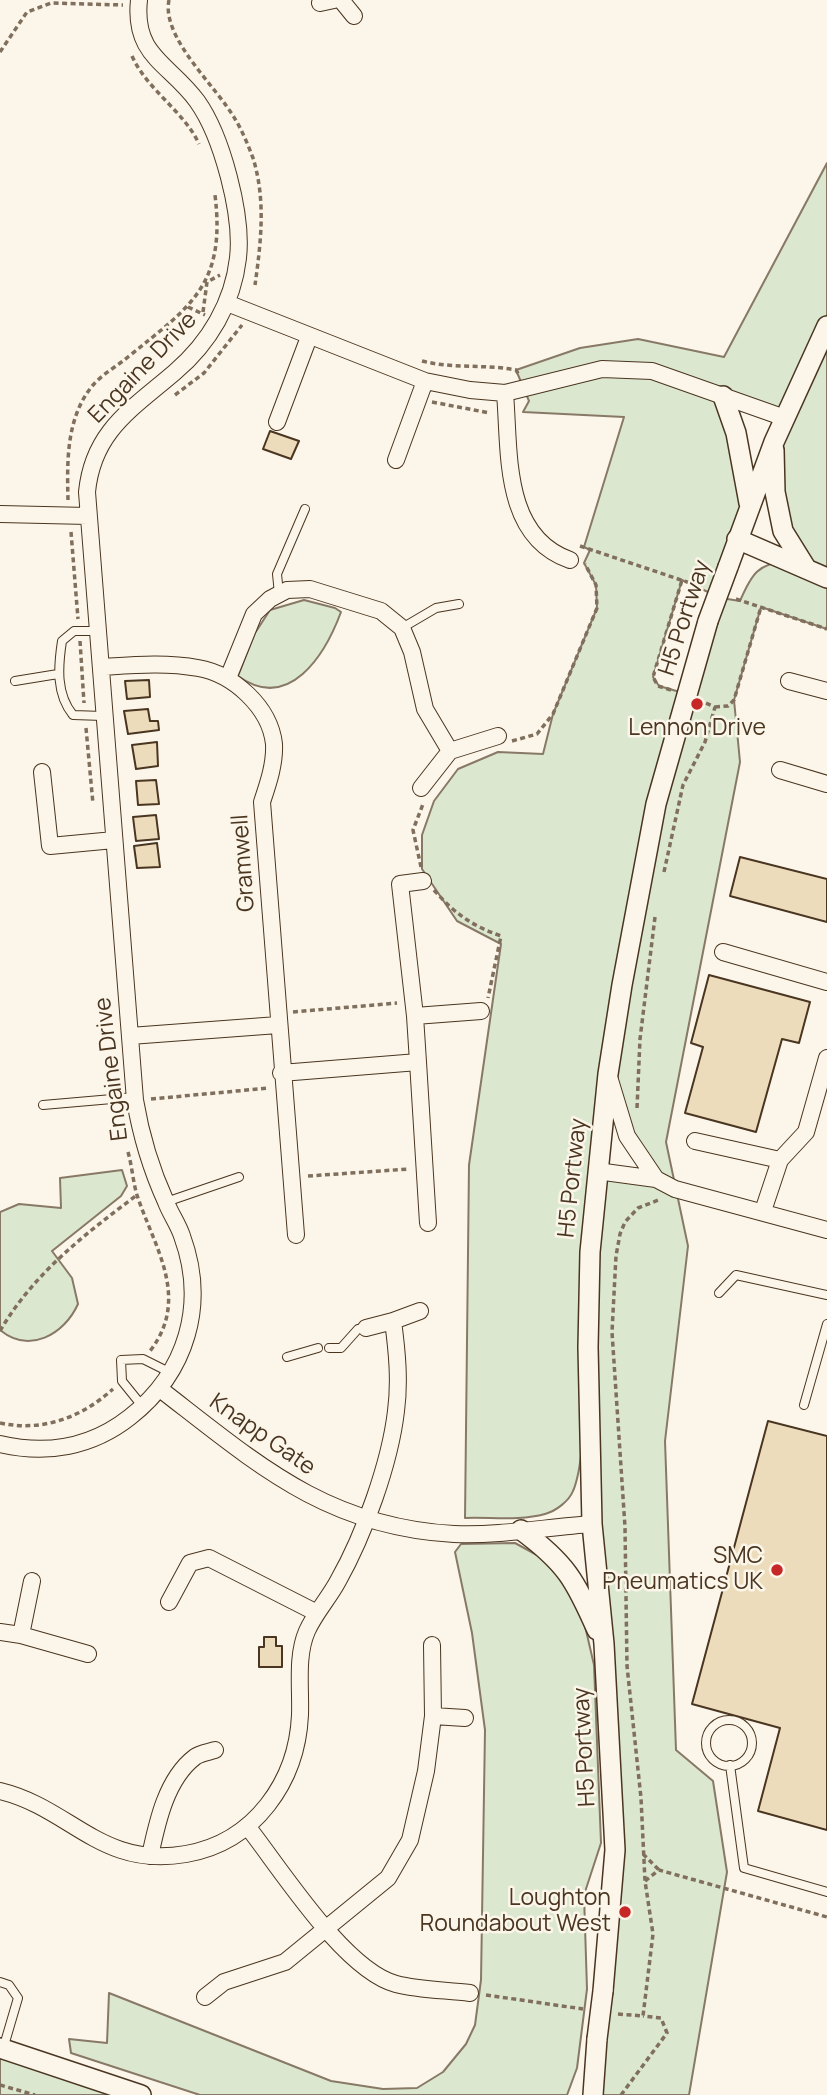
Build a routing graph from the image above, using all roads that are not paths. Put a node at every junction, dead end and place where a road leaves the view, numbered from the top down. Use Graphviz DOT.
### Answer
graph roads {
  1 [pos="341,0"];
  2 [pos="131,5"];
  3 [pos="354,16"];
  4 [pos="227,303"];
  5 [pos="827,326"];
  6 [pos="309,337"];
  7 [pos="425,381"];
  8 [pos="505,393"];
  9 [pos="723,396"];
  10 [pos="785,418"];
  11 [pos="277,422"];
  12 [pos="774,442"];
  13 [pos="396,460"];
  14 [pos="749,504"];
  15 [pos="305,509"];
  16 [pos="0,514"];
  17 [pos="88,516"];
  18 [pos="737,539"];
  19 [pos="571,552"];
  20 [pos="806,568"];
  21 [pos="827,578"];
  22 [pos="279,594"];
  23 [pos="459,604"];
  24 [pos="402,628"];
  25 [pos="97,631"];
  26 [pos="101,667"];
  27 [pos="58,674"];
  28 [pos="228,678"];
  29 [pos="15,681"];
  30 [pos="789,681"];
  31 [pos="827,691"];
  32 [pos="103,716"];
  33 [pos="498,736"];
  34 [pos="450,751"];
  35 [pos="780,770"];
  36 [pos="42,772"];
  37 [pos="827,784"];
  38 [pos="421,788"];
  39 [pos="114,840"];
  40 [pos="422,881"];
  41 [pos="723,952"];
  42 [pos="827,982"];
  43 [pos="413,1009"];
  44 [pos="481,1011"];
  45 [pos="278,1019"];
  46 [pos="130,1036"];
  47 [pos="827,1058"];
  48 [pos="418,1062"];
  49 [pos="608,1074"];
  50 [pos="282,1080"];
  51 [pos="135,1098"];
  52 [pos="43,1105"];
  53 [pos="695,1141"];
  54 [pos="780,1160"];
  55 [pos="597,1171"];
  56 [pos="239,1177"];
  57 [pos="656,1180"];
  58 [pos="166,1202"];
  59 [pos="763,1211"];
  60 [pos="428,1223"];
  61 [pos="827,1230"];
  62 [pos="296,1235"];
  63 [pos="719,1293"];
  64 [pos="827,1295"];
  65 [pos="420,1311"];
  66 [pos="393,1321"];
  67 [pos="827,1324"];
  68 [pos="366,1328"];
  69 [pos="318,1348"];
  70 [pos="329,1348"];
  71 [pos="287,1357"];
  72 [pos="171,1373"];
  73 [pos="160,1389"];
  74 [pos="804,1405"];
  75 [pos="143,1407"];
  76 [pos="0,1444"];
  77 [pos="366,1518"];
  78 [pos="592,1524"];
  79 [pos="521,1530"];
  80 [pos="32,1581"];
  81 [pos="169,1602"];
  82 [pos="317,1613"];
  83 [pos="0,1632"];
  84 [pos="21,1635"];
  85 [pos="604,1644"];
  86 [pos="432,1645"];
  87 [pos="88,1654"];
  88 [pos="433,1716"];
  89 [pos="465,1718"];
  90 [pos="215,1750"];
  91 [pos="730,1765"];
  92 [pos="0,1790"];
  93 [pos="247,1826"];
  94 [pos="150,1856"];
  95 [pos="827,1892"];
  96 [pos="326,1927"];
  97 [pos="0,1982"];
  98 [pos="470,1993"];
  99 [pos="205,1997"];
  100 [pos="1,2049"];
  101 [pos="593,2067"];
  102 [pos="141,2095"];
  103 [pos="579,2095"];
  104 [pos="593,2095"];
  1 -- 3 [label="street"];
  2 -- 4 [label="street, Engaine Drive"];
  4 -- 6 [label="street"];
  4 -- 17 [label="street, Engaine Drive"];
  5 -- 10 [label="street, H5 Portway"];
  6 -- 7 [label="street"];
  6 -- 11 [label="street"];
  7 -- 8 [label="street"];
  7 -- 13 [label="street"];
  8 -- 9 [label="street"];
  8 -- 19 [label="street"];
  9 -- 10 [label="street"];
  9 -- 14 [label="street"];
  10 -- 12 [label="street, H5 Portway"];
  12 -- 14 [label="street, H5 Portway"];
  12 -- 20 [label="street"];
  14 -- 18 [label="street, H5 Portway"];
  15 -- 22 [label="lane"];
  16 -- 17 [label="street"];
  17 -- 25 [label="street, Engaine Drive"];
  18 -- 20 [label="street"];
  18 -- 49 [label="street, H5 Portway, bridge"];
  20 -- 21 [label="street"];
  22 -- 24 [label="street"];
  22 -- 28 [label="street"];
  23 -- 24 [label="lane"];
  24 -- 34 [label="street"];
  25 -- 26 [label="street, Engaine Drive"];
  25 -- 27 [label="lane"];
  26 -- 28 [label="street, Gramwell"];
  26 -- 32 [label="street, Engaine Drive"];
  27 -- 29 [label="lane"];
  27 -- 32 [label="lane"];
  28 -- 45 [label="street, Gramwell"];
  30 -- 31 [label="street"];
  32 -- 39 [label="street, Engaine Drive"];
  33 -- 34 [label="street"];
  34 -- 38 [label="street"];
  35 -- 37 [label="street"];
  36 -- 39 [label="street"];
  39 -- 46 [label="street, Engaine Drive"];
  40 -- 43 [label="street"];
  41 -- 42 [label="street"];
  43 -- 44 [label="street"];
  43 -- 48 [label="street"];
  45 -- 46 [label="street"];
  45 -- 50 [label="street, Gramwell"];
  46 -- 51 [label="street, Engaine Drive"];
  47 -- 54 [label="street"];
  48 -- 50 [label="street"];
  48 -- 60 [label="street"];
  49 -- 55 [label="street, H5 Portway"];
  49 -- 57 [label="street"];
  50 -- 62 [label="street, Gramwell"];
  51 -- 52 [label="lane"];
  51 -- 58 [label="street, Engaine Drive"];
  53 -- 54 [label="street"];
  54 -- 59 [label="street"];
  55 -- 57 [label="street"];
  55 -- 78 [label="street, H5 Portway"];
  56 -- 58 [label="lane"];
  57 -- 59 [label="street"];
  58 -- 72 [label="street, Engaine Drive"];
  59 -- 61 [label="street"];
  63 -- 64 [label="lane"];
  65 -- 66 [label="street"];
  66 -- 68 [label="street"];
  66 -- 77 [label="street"];
  67 -- 74 [label="lane"];
  68 -- 70 [label="lane"];
  69 -- 71 [label="lane"];
  72 -- 73 [label="street, Engaine Drive"];
  72 -- 75 [label="lane"];
  73 -- 75 [label="street, Engaine Drive"];
  73 -- 77 [label="street, Knapp Gate"];
  75 -- 76 [label="street, Engaine Drive"];
  77 -- 79 [label="street, Knapp Gate"];
  77 -- 82 [label="street"];
  78 -- 79 [label="street, Knapp Gate"];
  78 -- 85 [label="street, H5 Portway"];
  79 -- 85 [label="street"];
  80 -- 84 [label="street"];
  81 -- 82 [label="street"];
  82 -- 93 [label="street"];
  83 -- 84 [label="street"];
  84 -- 87 [label="street"];
  85 -- 101 [label="street, H5 Portway, bridge"];
  86 -- 88 [label="street"];
  88 -- 89 [label="street"];
  88 -- 96 [label="street"];
  90 -- 94 [label="street"];
  91 -- 91 [label="lane"];
  91 -- 95 [label="lane"];
  92 -- 94 [label="street"];
  93 -- 94 [label="street"];
  93 -- 96 [label="street"];
  96 -- 98 [label="street"];
  96 -- 99 [label="street"];
  97 -- 100 [label="lane"];
  100 -- 102 [label="street"];
  101 -- 103 [label="street, H5 Portway"];
  101 -- 104 [label="street, H5 Portway"];
}
